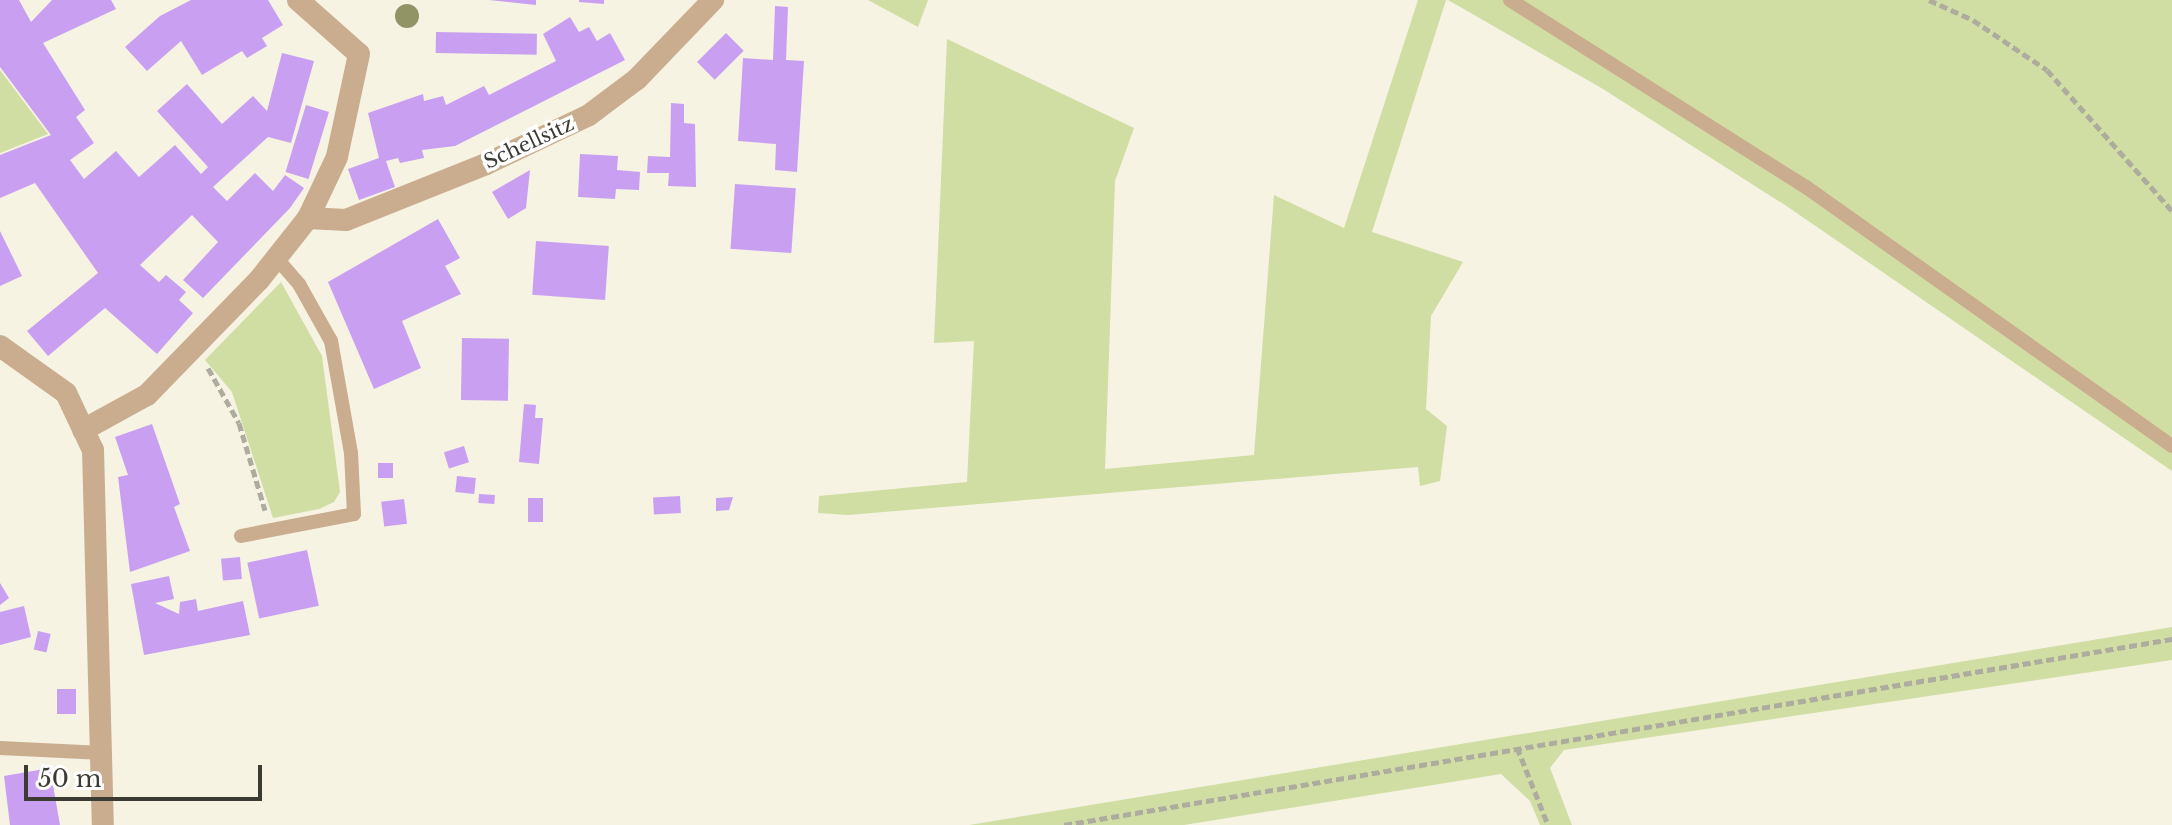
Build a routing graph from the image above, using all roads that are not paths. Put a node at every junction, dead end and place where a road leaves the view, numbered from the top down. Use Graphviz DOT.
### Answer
graph roads {
  1 [pos="298,0"];
  2 [pos="713,0"];
  3 [pos="1510,0"];
  4 [pos="308,218"];
  5 [pos="276,258"];
  6 [pos="0,346"];
  7 [pos="83,430"];
  8 [pos="2172,446"];
  9 [pos="241,536"];
  10 [pos="0,748"];
  11 [pos="103,753"];
  12 [pos="103,825"];
  1 -- 4 [label="street"];
  2 -- 4 [label="street, Schellsitz"];
  3 -- 8 [label="lane"];
  4 -- 5 [label="street"];
  5 -- 7 [label="street"];
  5 -- 9 [label="lane"];
  6 -- 7 [label="street"];
  7 -- 11 [label="street"];
  10 -- 11 [label="lane"];
  11 -- 12 [label="street"];
}
